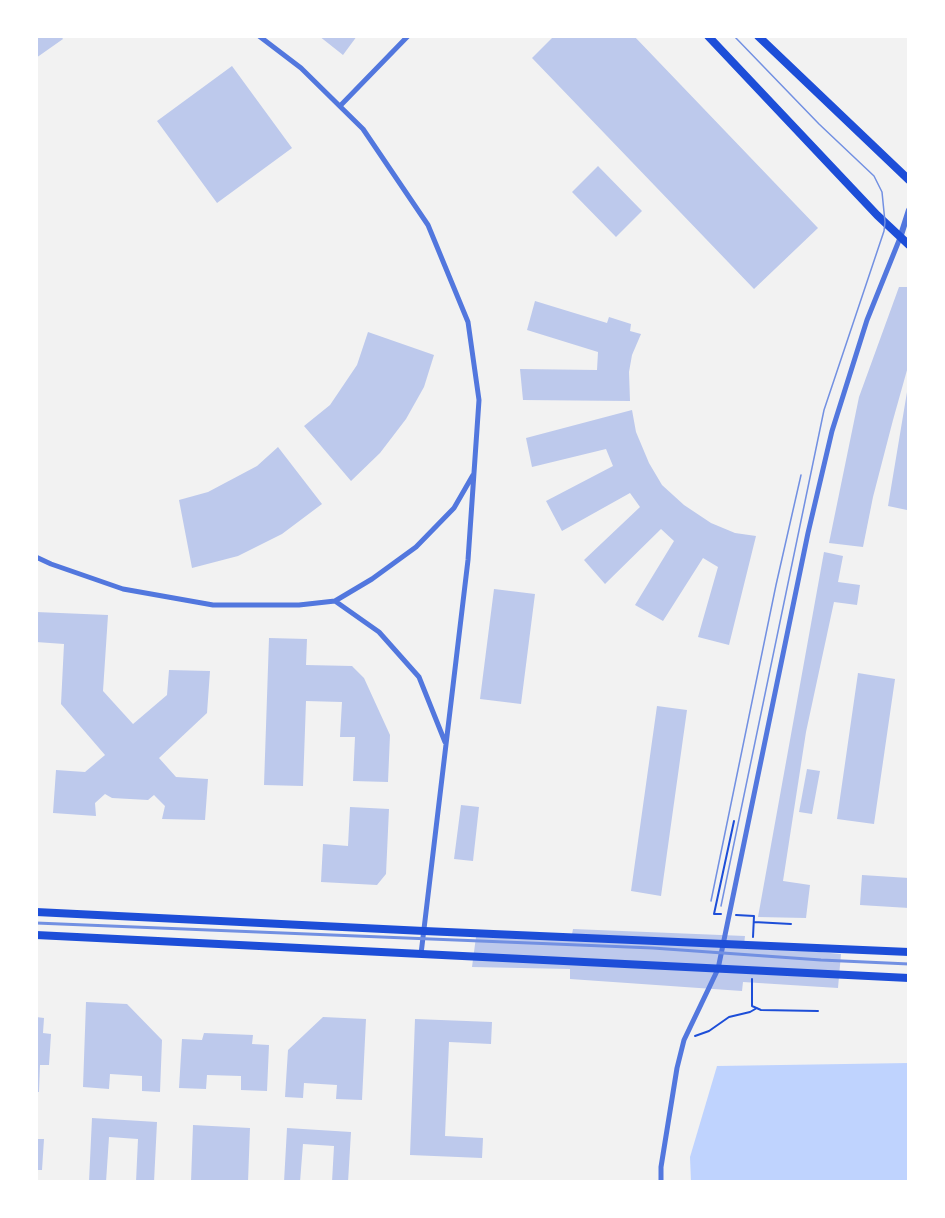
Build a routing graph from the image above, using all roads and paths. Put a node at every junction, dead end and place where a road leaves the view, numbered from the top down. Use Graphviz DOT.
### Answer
graph roads {
  1 [pos="259,36"];
  2 [pos="408,36"];
  3 [pos="708,36"];
  4 [pos="758,36"];
  5 [pos="340,106"];
  6 [pos="909,180"];
  7 [pos="909,210"];
  8 [pos="900,238"];
  9 [pos="909,245"];
  10 [pos="474,472"];
  11 [pos="36,557"];
  12 [pos="334,601"];
  13 [pos="446,743"];
  14 [pos="734,821"];
  15 [pos="36,912"];
  16 [pos="714,914"];
  17 [pos="754,922"];
  18 [pos="791,924"];
  19 [pos="424,931"];
  20 [pos="36,935"];
  21 [pos="723,943"];
  22 [pos="909,952"];
  23 [pos="421,954"];
  24 [pos="718,969"];
  25 [pos="909,978"];
  26 [pos="752,1006"];
  27 [pos="757,1008"];
  28 [pos="818,1011"];
  29 [pos="684,1040"];
  30 [pos="661,1182"];
  1 -- 5 [label="street"];
  2 -- 5 [label="street"];
  3 -- 8 [label="main road"];
  4 -- 6 [label="main road"];
  5 -- 10 [label="street"];
  7 -- 8 [label="street"];
  8 -- 9 [label="main road"];
  8 -- 21 [label="street"];
  10 -- 12 [label="street"];
  10 -- 13 [label="street"];
  11 -- 12 [label="street"];
  12 -- 13 [label="street"];
  13 -- 19 [label="street"];
  14 -- 16 [label="path"];
  15 -- 19 [label="main road"];
  17 -- 18 [label="path"];
  19 -- 21 [label="main road"];
  19 -- 23 [label="street"];
  20 -- 23 [label="main road"];
  21 -- 22 [label="main road"];
  21 -- 24 [label="street"];
  23 -- 24 [label="main road"];
  24 -- 25 [label="main road"];
  24 -- 29 [label="street"];
  26 -- 27 [label="path"];
  27 -- 28 [label="path"];
  27 -- 29 [label="path"];
  29 -- 30 [label="street"];
}
